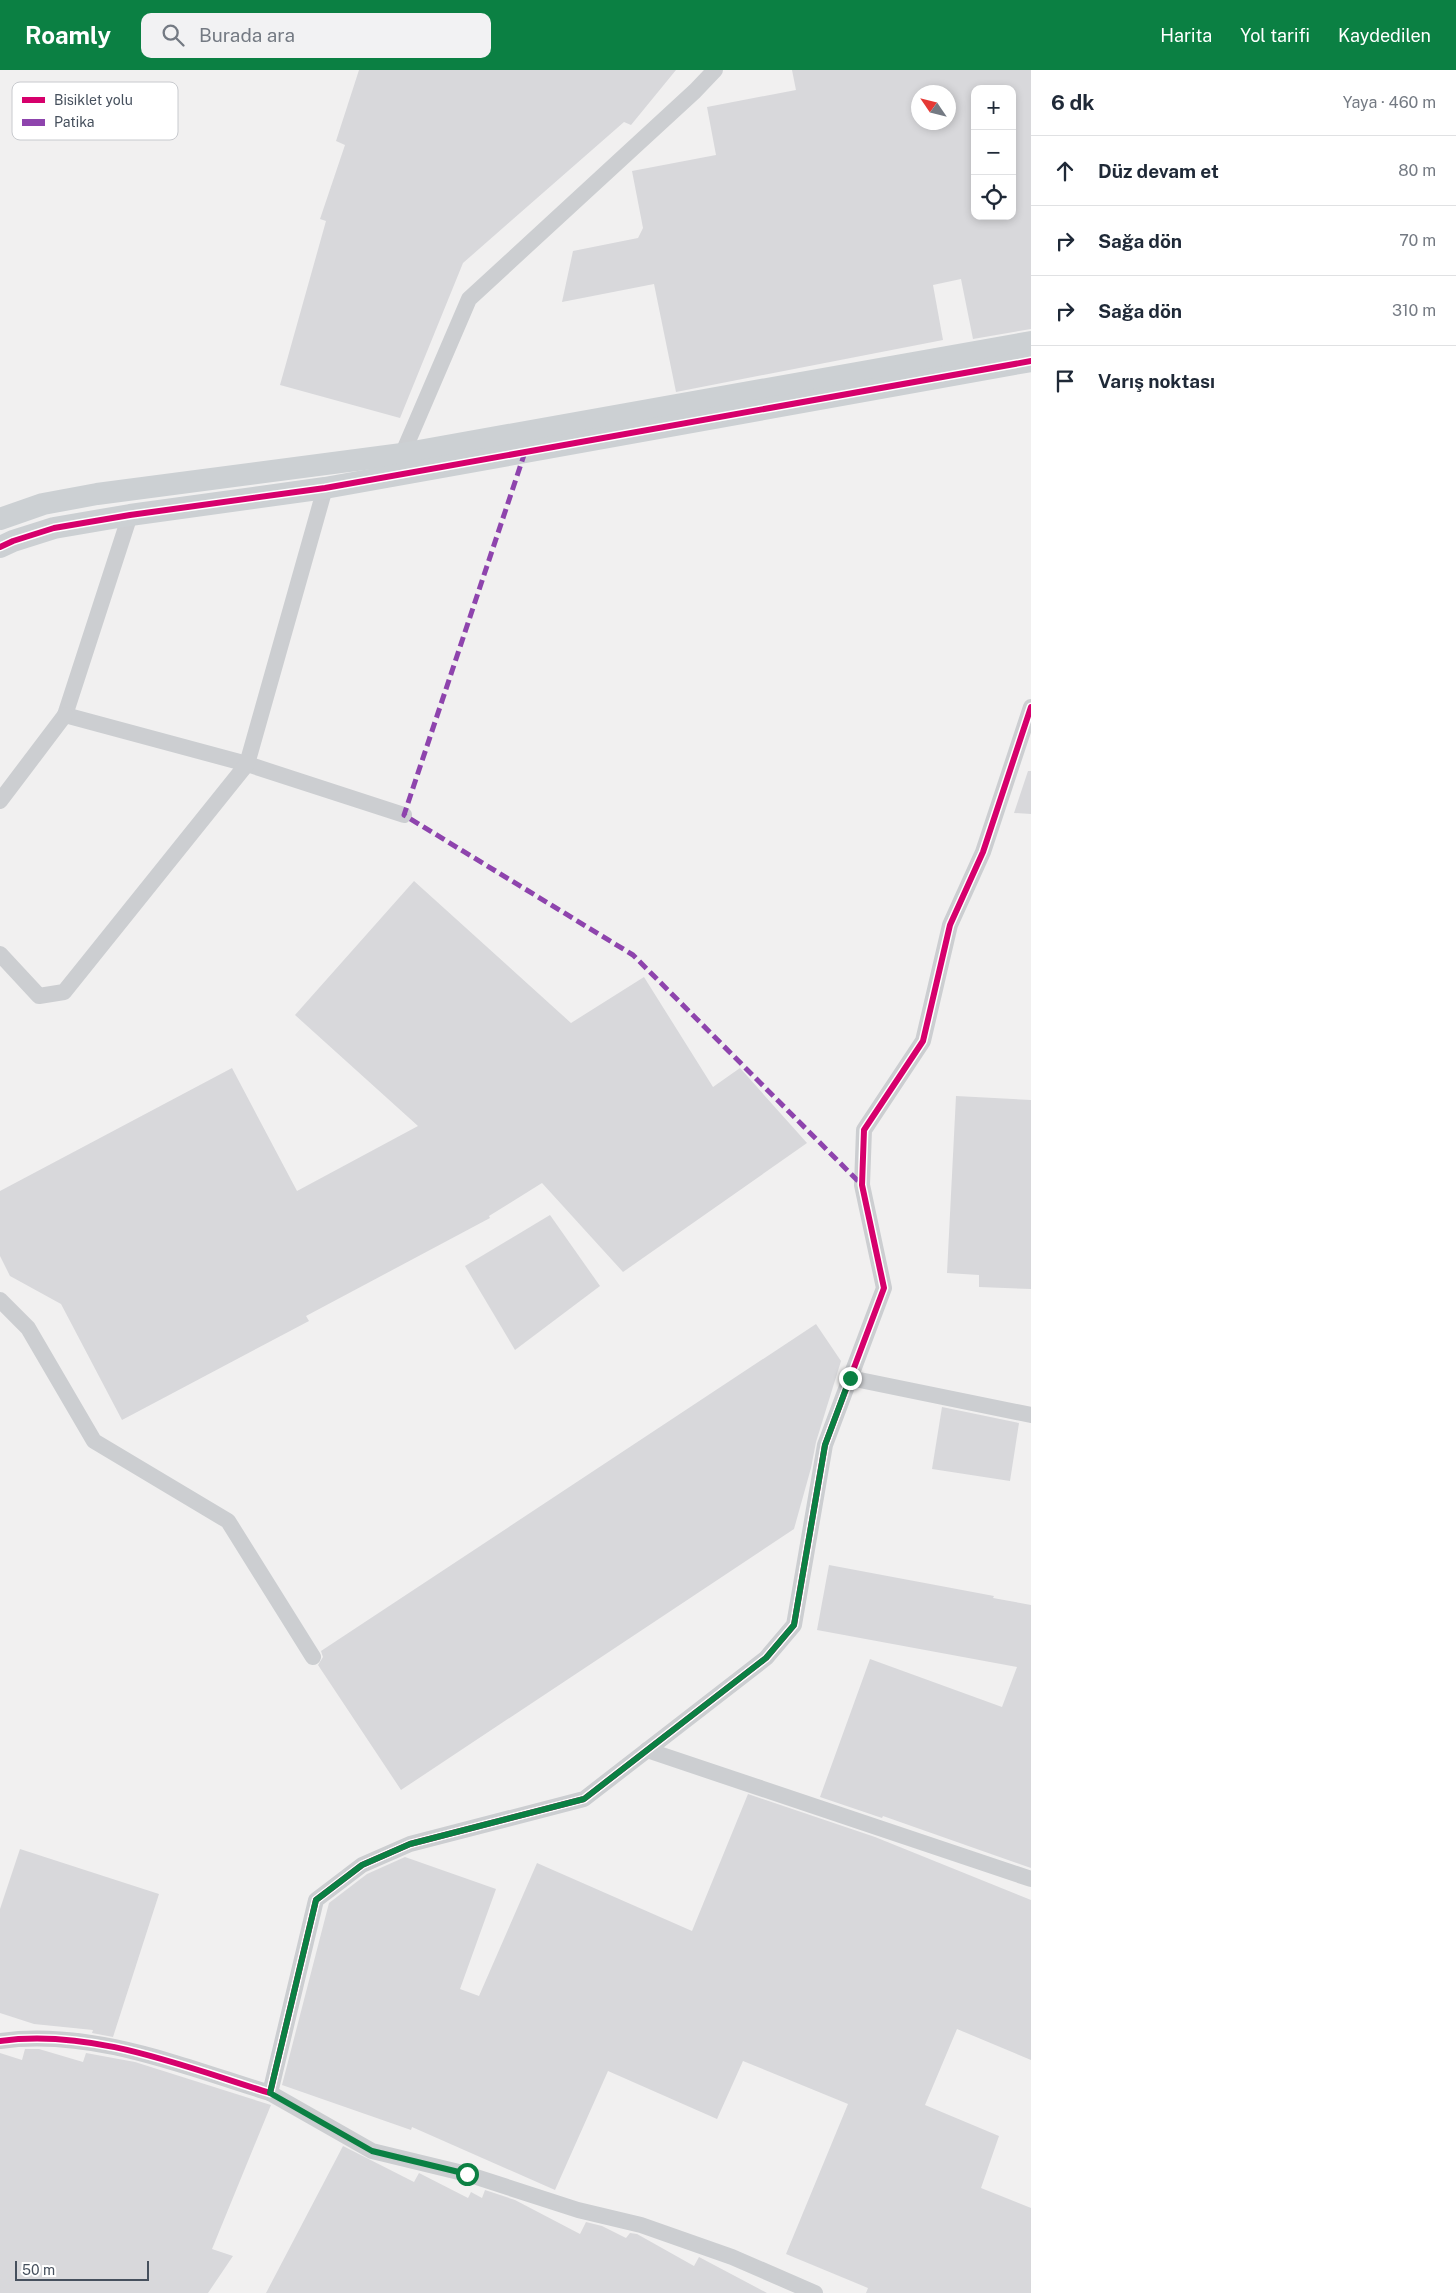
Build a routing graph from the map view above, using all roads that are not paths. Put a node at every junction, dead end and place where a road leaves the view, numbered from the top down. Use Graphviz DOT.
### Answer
graph roads {
  1 [pos="715,70"];
  2 [pos="1031,342"];
  3 [pos="1031,361"];
  4 [pos="402,454"];
  5 [pos="393,475"];
  6 [pos="325,488"];
  7 [pos="130,515"];
  8 [pos="0,519"];
  9 [pos="0,547"];
  10 [pos="1031,707"];
  11 [pos="65,715"];
  12 [pos="247,764"];
  13 [pos="0,801"];
  14 [pos="404,815"];
  15 [pos="0,954"];
  16 [pos="0,1300"];
  17 [pos="850,1378"];
  18 [pos="1031,1415"];
  19 [pos="313,1657"];
  20 [pos="647,1750"];
  21 [pos="1031,1879"];
  22 [pos="0,2041"];
  23 [pos="270,2093"];
  24 [pos="814,2293"];
  1 -- 4 [label="street"];
  2 -- 4 [label="street"];
  3 -- 5 [label="street"];
  4 -- 5 [label="street"];
  4 -- 8 [label="street"];
  5 -- 6 [label="street"];
  6 -- 7 [label="street"];
  6 -- 12 [label="street"];
  7 -- 9 [label="street"];
  7 -- 11 [label="street"];
  10 -- 17 [label="street"];
  11 -- 12 [label="street"];
  11 -- 13 [label="street"];
  12 -- 14 [label="street"];
  12 -- 15 [label="street"];
  16 -- 19 [label="street"];
  17 -- 18 [label="street"];
  17 -- 20 [label="street"];
  20 -- 21 [label="street"];
  20 -- 23 [label="street"];
  22 -- 23 [label="street"];
  23 -- 24 [label="street"];
}
